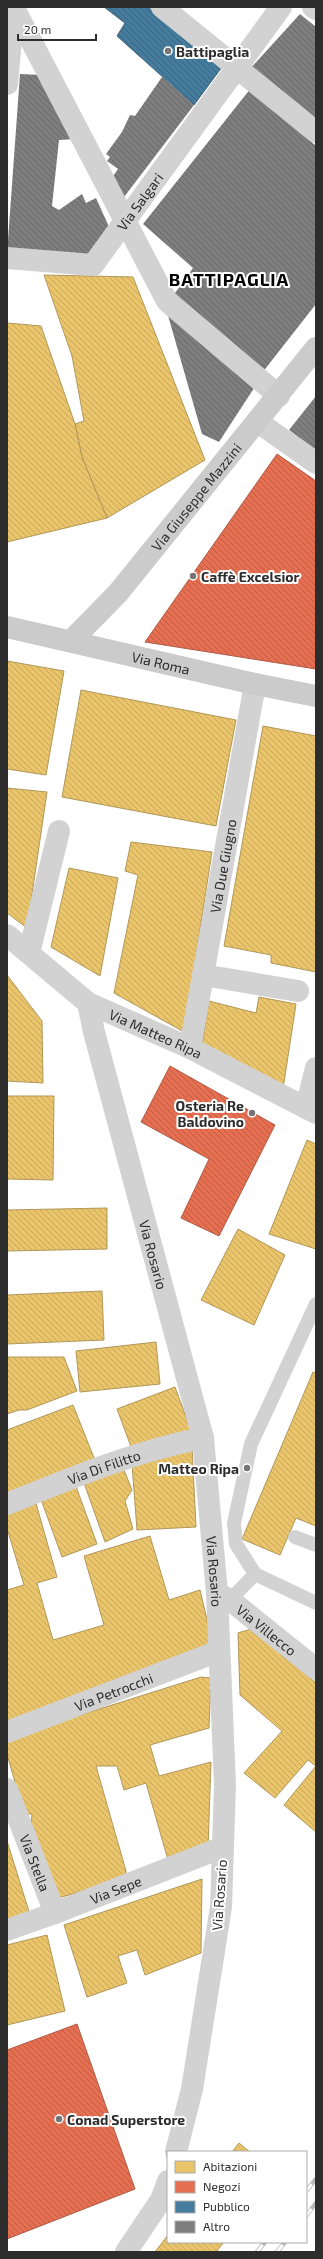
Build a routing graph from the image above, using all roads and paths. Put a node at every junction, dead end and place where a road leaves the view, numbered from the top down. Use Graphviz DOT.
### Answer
graph roads {
  1 [pos="162,7"];
  2 [pos="281,7"];
  3 [pos="313,7"];
  4 [pos="14,8"];
  5 [pos="316,9"];
  6 [pos="9,47"];
  7 [pos="236,67"];
  8 [pos="7,84"];
  9 [pos="316,132"];
  10 [pos="125,220"];
  11 [pos="7,258"];
  12 [pos="316,348"];
  13 [pos="279,396"];
  14 [pos="258,422"];
  15 [pos="316,464"];
  16 [pos="7,628"];
  17 [pos="71,641"];
  18 [pos="255,684"];
  19 [pos="316,696"];
  20 [pos="59,831"];
  21 [pos="7,935"];
  22 [pos="29,953"];
  23 [pos="203,975"];
  24 [pos="298,992"];
  25 [pos="88,1003"];
  26 [pos="190,1048"];
  27 [pos="316,1068"];
  28 [pos="311,1110"];
  29 [pos="316,1304"];
  30 [pos="203,1438"];
  31 [pos="7,1504"];
  32 [pos="294,1537"];
  33 [pos="316,1545"];
  34 [pos="255,1574"];
  35 [pos="223,1597"];
  36 [pos="316,1603"];
  37 [pos="219,1651"];
  38 [pos="316,1669"];
  39 [pos="7,1732"];
  40 [pos="7,1789"];
  41 [pos="223,1847"];
  42 [pos="55,1913"];
  43 [pos="7,1930"];
  44 [pos="176,2151"];
  45 [pos="167,2183"];
  46 [pos="126,2252"];
  1 -- 7 [label="street"];
  2 -- 7 [label="street, Via Salgari"];
  3 -- 5 [label="street"];
  4 -- 6 [label="street"];
  4 -- 10 [label="street"];
  6 -- 8 [label="street"];
  7 -- 9 [label="street"];
  7 -- 10 [label="street, Via Salgari"];
  10 -- 11 [label="street, Via Salgari"];
  10 -- 13 [label="street"];
  12 -- 13 [label="main road, Via Giuseppe Mazzini"];
  13 -- 14 [label="main road, Via Giuseppe Mazzini"];
  14 -- 15 [label="street"];
  14 -- 17 [label="main road, Via Giuseppe Mazzini"];
  16 -- 17 [label="main road, Via Roma"];
  17 -- 18 [label="main road, Via Roma"];
  18 -- 19 [label="main road, Via Roma"];
  18 -- 23 [label="street, Via Due Giugno"];
  20 -- 22 [label="street"];
  21 -- 22 [label="street, Via Matteo Ripa"];
  22 -- 25 [label="street, Via Matteo Ripa"];
  23 -- 24 [label="street"];
  23 -- 26 [label="street, Via Due Giugno"];
  25 -- 26 [label="street, Via Matteo Ripa"];
  25 -- 30 [label="street, Via Rosario"];
  26 -- 28 [label="street, Via Matteo Ripa"];
  27 -- 28 [label="street"];
  29 -- 34 [label="lane"];
  30 -- 31 [label="street, Via Di Filitto"];
  30 -- 35 [label="street, Via Rosario"];
  32 -- 33 [label="lane"];
  34 -- 35 [label="lane"];
  34 -- 36 [label="lane"];
  35 -- 37 [label="street, Via Rosario"];
  35 -- 38 [label="street, Via Villecco"];
  37 -- 39 [label="street, Via Petrocchi"];
  37 -- 41 [label="street, Via Rosario"];
  40 -- 42 [label="street, Via Stella"];
  41 -- 42 [label="street, Via Sepe"];
  41 -- 44 [label="street, Via Rosario"];
  42 -- 43 [label="street, Via Sepe"];
  45 -- 46 [label="street"];
}
